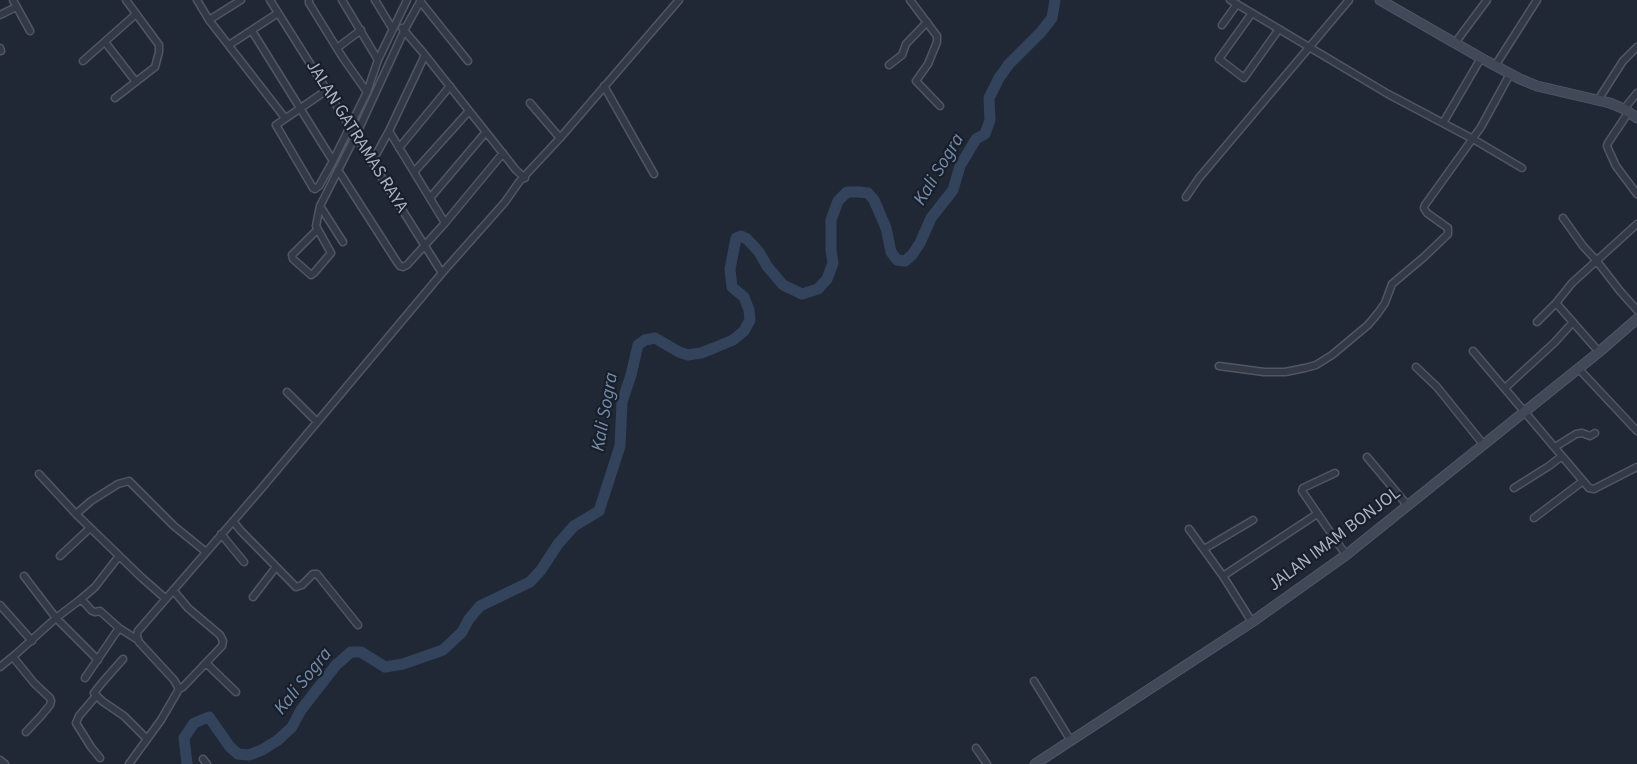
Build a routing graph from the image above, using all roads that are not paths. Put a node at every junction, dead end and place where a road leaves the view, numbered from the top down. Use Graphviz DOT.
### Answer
graph roads {
  1 [pos="126,0"];
  2 [pos="196,0"];
  3 [pos="270,0"];
  4 [pos="309,0"];
  5 [pos="342,0"];
  6 [pos="375,0"];
  7 [pos="407,0"];
  8 [pos="679,0"];
  9 [pos="910,0"];
  10 [pos="1230,0"];
  11 [pos="1349,0"];
  12 [pos="1380,0"];
  13 [pos="1487,0"];
  14 [pos="1537,0"];
  15 [pos="236,1"];
  16 [pos="421,1"];
  17 [pos="15,3"];
  18 [pos="1237,4"];
  19 [pos="278,13"];
  20 [pos="1252,13"];
  21 [pos="136,14"];
  22 [pos="0,15"];
  23 [pos="209,20"];
  24 [pos="927,22"];
  25 [pos="1222,25"];
  26 [pos="394,27"];
  27 [pos="405,29"];
  28 [pos="1279,29"];
  29 [pos="361,30"];
  30 [pos="30,31"];
  31 [pos="252,31"];
  32 [pos="105,42"];
  33 [pos="1455,43"];
  34 [pos="229,45"];
  35 [pos="1310,47"];
  36 [pos="1637,47"];
  37 [pos="337,48"];
  38 [pos="425,55"];
  39 [pos="1481,58"];
  40 [pos="83,60"];
  41 [pos="378,60"];
  42 [pos="468,61"];
  43 [pos="888,65"];
  44 [pos="1495,66"];
  45 [pos="1510,74"];
  46 [pos="136,82"];
  47 [pos="450,86"];
  48 [pos="604,86"];
  49 [pos="327,90"];
  50 [pos="367,92"];
  51 [pos="1637,93"];
  52 [pos="115,98"];
  53 [pos="1598,100"];
  54 [pos="530,103"];
  55 [pos="940,106"];
  56 [pos="301,108"];
  57 [pos="469,111"];
  58 [pos="1626,111"];
  59 [pos="285,118"];
  60 [pos="1637,118"];
  61 [pos="1443,123"];
  62 [pos="350,126"];
  63 [pos="389,131"];
  64 [pos="486,132"];
  65 [pos="356,135"];
  66 [pos="560,138"];
  67 [pos="1473,139"];
  68 [pos="400,148"];
  69 [pos="503,153"];
  70 [pos="333,161"];
  71 [pos="372,162"];
  72 [pos="1522,168"];
  73 [pos="338,170"];
  74 [pos="414,172"];
  75 [pos="654,174"];
  76 [pos="525,178"];
  77 [pos="1637,194"];
  78 [pos="1186,197"];
  79 [pos="430,198"];
  80 [pos="320,206"];
  81 [pos="1564,218"];
  82 [pos="445,223"];
  83 [pos="1637,224"];
  84 [pos="317,230"];
  85 [pos="343,242"];
  86 [pos="424,246"];
  87 [pos="1596,260"];
  88 [pos="442,273"];
  89 [pos="1556,303"];
  90 [pos="1637,310"];
  91 [pos="1637,319"];
  92 [pos="1537,322"];
  93 [pos="1573,322"];
  94 [pos="1473,351"];
  95 [pos="1599,352"];
  96 [pos="1219,366"];
  97 [pos="1416,367"];
  98 [pos="1578,368"];
  99 [pos="1506,388"];
  100 [pos="287,392"];
  101 [pos="1525,411"];
  102 [pos="317,422"];
  103 [pos="1637,431"];
  104 [pos="1595,433"];
  105 [pos="1483,444"];
  106 [pos="1555,447"];
  107 [pos="1562,456"];
  108 [pos="1368,457"];
  109 [pos="1637,467"];
  110 [pos="1335,473"];
  111 [pos="39,474"];
  112 [pos="1583,482"];
  113 [pos="1514,488"];
  114 [pos="1408,506"];
  115 [pos="76,514"];
  116 [pos="1317,514"];
  117 [pos="1534,518"];
  118 [pos="1253,520"];
  119 [pos="234,521"];
  120 [pos="90,528"];
  121 [pos="1189,529"];
  122 [pos="221,534"];
  123 [pos="1204,549"];
  124 [pos="206,552"];
  125 [pos="1346,555"];
  126 [pos="60,556"];
  127 [pos="118,556"];
  128 [pos="244,562"];
  129 [pos="276,567"];
  130 [pos="24,576"];
  131 [pos="1223,576"];
  132 [pos="173,590"];
  133 [pos="253,597"];
  134 [pos="81,599"];
  135 [pos="166,599"];
  136 [pos="0,605"];
  137 [pos="56,618"];
  138 [pos="1252,622"];
  139 [pos="358,625"];
  140 [pos="120,628"];
  141 [pos="138,640"];
  142 [pos="32,641"];
  143 [pos="13,657"];
  144 [pos="123,659"];
  145 [pos="98,660"];
  146 [pos="206,663"];
  147 [pos="0,667"];
  148 [pos="85,678"];
  149 [pos="1034,681"];
  150 [pos="179,689"];
  151 [pos="236,692"];
  152 [pos="96,696"];
  153 [pos="26,732"];
  154 [pos="147,739"];
  155 [pos="1071,740"];
  156 [pos="976,748"];
  157 [pos="100,758"];
  158 [pos="0,760"];
  159 [pos="4,764"];
  160 [pos="129,764"];
  161 [pos="987,764"];
  162 [pos="1035,764"];
  1 -- 21 [label="street"];
  2 -- 23 [label="street"];
  3 -- 19 [label="street, JALAN GATRAMAS RAYA"];
  4 -- 37 [label="street"];
  5 -- 29 [label="street"];
  6 -- 26 [label="street"];
  7 -- 26 [label="street"];
  8 -- 48 [label="street"];
  9 -- 24 [label="street"];
  10 -- 18 [label="street"];
  11 -- 35 [label="street"];
  12 -- 33 [label="main road"];
  13 -- 33 [label="street"];
  14 -- 44 [label="street"];
  15 -- 23 [label="street"];
  16 -- 27 [label="street"];
  16 -- 42 [label="street"];
  17 -- 22 [label="street"];
  17 -- 30 [label="street"];
  18 -- 20 [label="street"];
  18 -- 25 [label="street"];
  19 -- 31 [label="street"];
  19 -- 49 [label="street, JALAN GATRAMAS RAYA"];
  20 -- 28 [label="street"];
  20 -- 28 [label="street"];
  21 -- 32 [label="street"];
  21 -- 46 [label="street"];
  23 -- 34 [label="street"];
  24 -- 43 [label="street"];
  24 -- 55 [label="street"];
  26 -- 27 [label="street"];
  26 -- 41 [label="street"];
  27 -- 38 [label="street"];
  27 -- 65 [label="street"];
  28 -- 35 [label="street"];
  29 -- 37 [label="street"];
  29 -- 41 [label="street"];
  31 -- 34 [label="street"];
  31 -- 56 [label="street"];
  32 -- 40 [label="street"];
  32 -- 46 [label="street"];
  33 -- 39 [label="main road"];
  34 -- 59 [label="street"];
  35 -- 61 [label="street"];
  35 -- 78 [label="street"];
  36 -- 53 [label="street"];
  37 -- 50 [label="street"];
  38 -- 47 [label="street"];
  38 -- 63 [label="street"];
  39 -- 44 [label="main road"];
  39 -- 61 [label="street"];
  41 -- 50 [label="street"];
  44 -- 45 [label="main road"];
  45 -- 53 [label="main road"];
  45 -- 67 [label="street"];
  46 -- 52 [label="street"];
  47 -- 57 [label="street"];
  47 -- 68 [label="street"];
  48 -- 66 [label="street"];
  48 -- 75 [label="street"];
  49 -- 56 [label="street"];
  49 -- 62 [label="street, JALAN GATRAMAS RAYA"];
  50 -- 62 [label="street"];
  51 -- 58 [label="street"];
  53 -- 58 [label="main road"];
  54 -- 66 [label="street"];
  56 -- 59 [label="street"];
  56 -- 70 [label="street"];
  57 -- 64 [label="street"];
  57 -- 74 [label="street"];
  58 -- 60 [label="main road"];
  58 -- 77 [label="street"];
  59 -- 70 [label="street"];
  61 -- 67 [label="street"];
  62 -- 65 [label="street, JALAN GATRAMAS RAYA"];
  62 -- 70 [label="street"];
  63 -- 68 [label="street"];
  63 -- 71 [label="street"];
  64 -- 69 [label="street"];
  64 -- 79 [label="street"];
  65 -- 71 [label="street, JALAN GATRAMAS RAYA"];
  65 -- 73 [label="street"];
  66 -- 76 [label="street"];
  67 -- 72 [label="street"];
  67 -- 96 [label="street"];
  68 -- 74 [label="street"];
  69 -- 76 [label="street"];
  69 -- 82 [label="street"];
  71 -- 86 [label="street, JALAN GATRAMAS RAYA"];
  73 -- 80 [label="street"];
  73 -- 86 [label="street"];
  74 -- 79 [label="street"];
  76 -- 88 [label="street"];
  79 -- 82 [label="street"];
  80 -- 84 [label="street"];
  80 -- 85 [label="street"];
  81 -- 87 [label="street"];
  82 -- 86 [label="street"];
  83 -- 87 [label="street"];
  84 -- 84 [label="street"];
  86 -- 88 [label="street, JALAN GATRAMAS RAYA"];
  87 -- 89 [label="street"];
  87 -- 90 [label="street"];
  88 -- 102 [label="street"];
  89 -- 92 [label="street"];
  89 -- 93 [label="street"];
  91 -- 95 [label="main road, JALAN IMAM BONJOL"];
  93 -- 95 [label="street"];
  93 -- 99 [label="street"];
  94 -- 99 [label="street"];
  95 -- 98 [label="main road, JALAN IMAM BONJOL"];
  97 -- 105 [label="street"];
  98 -- 101 [label="main road, JALAN IMAM BONJOL"];
  98 -- 103 [label="street"];
  99 -- 101 [label="street"];
  100 -- 102 [label="street"];
  101 -- 105 [label="main road, JALAN IMAM BONJOL"];
  101 -- 106 [label="street"];
  102 -- 119 [label="street"];
  104 -- 106 [label="street"];
  105 -- 114 [label="main road, JALAN IMAM BONJOL"];
  106 -- 107 [label="street"];
  107 -- 112 [label="street"];
  107 -- 113 [label="street"];
  108 -- 114 [label="street"];
  109 -- 112 [label="street"];
  110 -- 116 [label="street"];
  111 -- 115 [label="street"];
  112 -- 117 [label="street"];
  114 -- 125 [label="main road, JALAN IMAM BONJOL"];
  115 -- 120 [label="street"];
  115 -- 124 [label="street"];
  116 -- 125 [label="street"];
  116 -- 131 [label="street"];
  118 -- 123 [label="street"];
  119 -- 122 [label="street"];
  119 -- 129 [label="street"];
  120 -- 126 [label="street"];
  120 -- 127 [label="street"];
  121 -- 123 [label="street"];
  122 -- 124 [label="street"];
  122 -- 128 [label="street"];
  123 -- 131 [label="street"];
  124 -- 132 [label="street"];
  125 -- 138 [label="main road, JALAN IMAM BONJOL"];
  127 -- 134 [label="street"];
  127 -- 135 [label="street"];
  129 -- 133 [label="street"];
  129 -- 139 [label="street"];
  130 -- 137 [label="street"];
  131 -- 138 [label="street"];
  132 -- 135 [label="street"];
  132 -- 146 [label="street"];
  134 -- 137 [label="street"];
  134 -- 140 [label="street"];
  135 -- 141 [label="street"];
  136 -- 142 [label="street"];
  137 -- 142 [label="street"];
  137 -- 145 [label="street"];
  138 -- 155 [label="main road, JALAN IMAM BONJOL"];
  140 -- 141 [label="street"];
  140 -- 145 [label="street"];
  141 -- 150 [label="street"];
  142 -- 143 [label="street"];
  143 -- 147 [label="street"];
  143 -- 153 [label="street"];
  144 -- 152 [label="street"];
  145 -- 148 [label="street"];
  146 -- 150 [label="street"];
  146 -- 151 [label="street"];
  149 -- 155 [label="street"];
  150 -- 154 [label="street"];
  152 -- 154 [label="street"];
  152 -- 157 [label="street"];
  154 -- 160 [label="street"];
  155 -- 162 [label="main road, JALAN IMAM BONJOL"];
  156 -- 161 [label="street"];
  158 -- 159 [label="street"];
}
